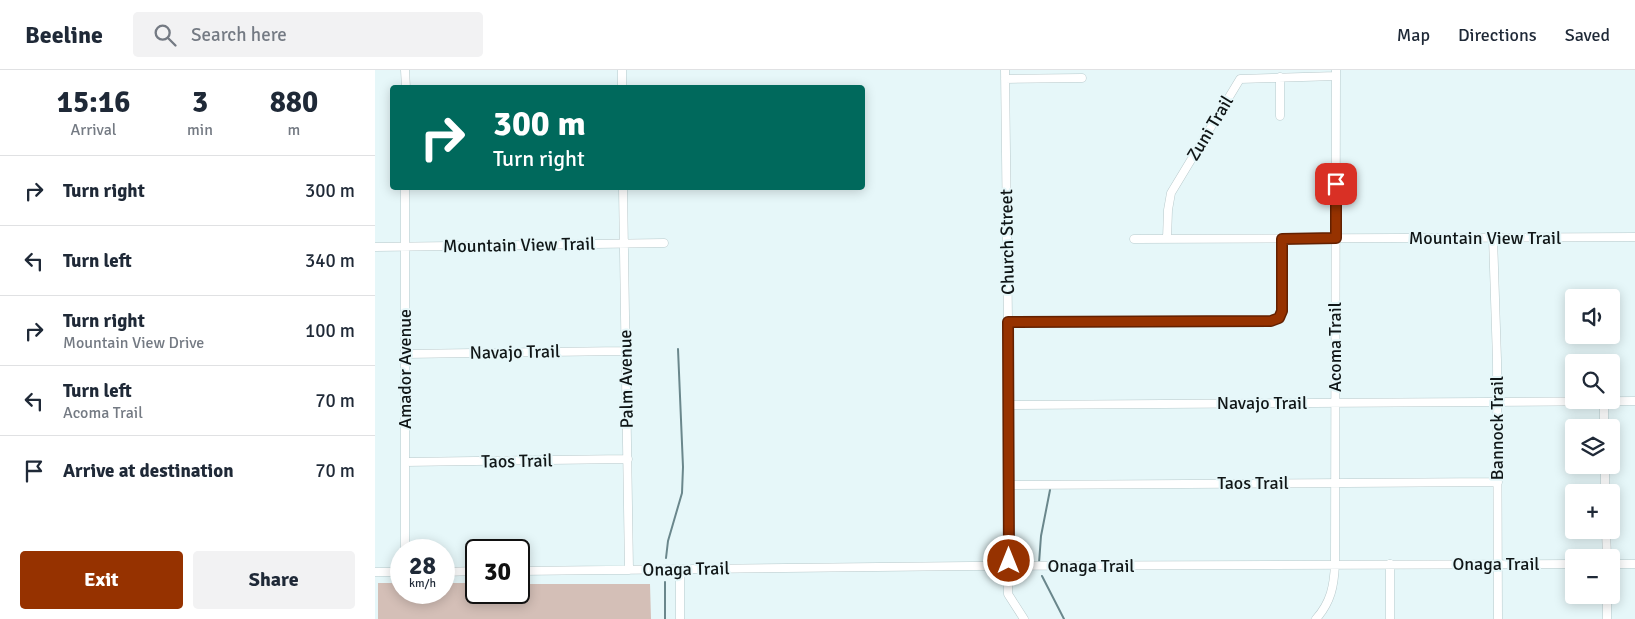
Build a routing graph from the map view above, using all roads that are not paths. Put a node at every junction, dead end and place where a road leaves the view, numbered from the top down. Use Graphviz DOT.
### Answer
graph roads {
  1 [pos="405,70"];
  2 [pos="623,70"];
  3 [pos="1005,70"];
  4 [pos="1336,73"];
  5 [pos="1280,77"];
  6 [pos="1082,78"];
  7 [pos="1005,79"];
  8 [pos="405,85"];
  9 [pos="622,85"];
  10 [pos="1280,116"];
  11 [pos="405,190"];
  12 [pos="623,190"];
  13 [pos="1635,237"];
  14 [pos="1336,238"];
  15 [pos="1493,238"];
  16 [pos="1134,239"];
  17 [pos="1167,239"];
  18 [pos="1282,239"];
  19 [pos="664,243"];
  20 [pos="624,244"];
  21 [pos="375,247"];
  22 [pos="404,247"];
  23 [pos="1008,322"];
  24 [pos="625,351"];
  25 [pos="405,354"];
  26 [pos="1565,401"];
  27 [pos="1620,401"];
  28 [pos="1635,401"];
  29 [pos="1335,402"];
  30 [pos="1497,402"];
  31 [pos="1009,404"];
  32 [pos="628,459"];
  33 [pos="405,462"];
  34 [pos="1498,482"];
  35 [pos="1335,483"];
  36 [pos="1009,485"];
  37 [pos="405,539"];
  38 [pos="1335,564"];
  39 [pos="1390,564"];
  40 [pos="1498,564"];
  41 [pos="1565,564"];
  42 [pos="1620,564"];
  43 [pos="1635,564"];
  44 [pos="1009,567"];
  45 [pos="629,570"];
  46 [pos="680,570"];
  47 [pos="530,571"];
  48 [pos="375,572"];
  49 [pos="390,572"];
  50 [pos="1607,604"];
  51 [pos="680,619"];
  52 [pos="1023,619"];
  53 [pos="1316,619"];
  54 [pos="1390,619"];
  55 [pos="1498,619"];
  56 [pos="1607,619"];
  1 -- 8 [label="street"];
  2 -- 9 [label="street"];
  3 -- 7 [label="street, Church Street"];
  4 -- 5 [label="street, Zuni Trail"];
  4 -- 14 [label="street, Acoma Trail"];
  5 -- 10 [label="street"];
  5 -- 17 [label="street, Zuni Trail"];
  6 -- 7 [label="street"];
  7 -- 23 [label="street, Church Street"];
  11 -- 22 [label="street, Amador Avenue"];
  12 -- 20 [label="street, Palm Avenue"];
  13 -- 15 [label="street, Mountain View Trail"];
  14 -- 15 [label="street, Mountain View Trail"];
  14 -- 18 [label="street, Mountain View Trail"];
  14 -- 29 [label="street, Acoma Trail"];
  15 -- 30 [label="street, Bannock Trail"];
  16 -- 17 [label="street, Mountain View Trail"];
  17 -- 18 [label="street, Mountain View Trail"];
  18 -- 23 [label="street"];
  19 -- 20 [label="street, Mountain View Trail"];
  20 -- 22 [label="street, Mountain View Trail"];
  20 -- 24 [label="street, Palm Avenue"];
  21 -- 22 [label="street, Mountain View Trail"];
  22 -- 25 [label="street, Amador Avenue"];
  23 -- 31 [label="street, Church Street"];
  24 -- 25 [label="street, Navajo Trail"];
  24 -- 32 [label="street, Palm Avenue"];
  25 -- 33 [label="street, Amador Avenue"];
  26 -- 30 [label="street, Navajo Trail"];
  27 -- 28 [label="street, Navajo Trail"];
  29 -- 30 [label="street, Navajo Trail"];
  29 -- 31 [label="street, Navajo Trail"];
  29 -- 35 [label="street, Acoma Trail"];
  30 -- 34 [label="street, Bannock Trail"];
  31 -- 36 [label="street, Church Street"];
  32 -- 33 [label="street, Taos Trail"];
  32 -- 45 [label="street, Palm Avenue"];
  33 -- 37 [label="street, Amador Avenue"];
  34 -- 35 [label="street, Taos Trail"];
  34 -- 40 [label="street, Bannock Trail"];
  35 -- 36 [label="street, Taos Trail"];
  35 -- 38 [label="street, Acoma Trail"];
  36 -- 44 [label="street, Church Street"];
  38 -- 39 [label="street, Onaga Trail"];
  38 -- 44 [label="street, Onaga Trail"];
  38 -- 53 [label="street, Acoma Trail"];
  39 -- 40 [label="street, Onaga Trail"];
  39 -- 54 [label="street"];
  40 -- 41 [label="street, Onaga Trail"];
  40 -- 55 [label="street, Bannock Trail"];
  42 -- 43 [label="street"];
  44 -- 46 [label="street, Onaga Trail"];
  44 -- 52 [label="street, Church Street"];
  45 -- 46 [label="street, Onaga Trail"];
  45 -- 47 [label="street, Onaga Trail"];
  46 -- 51 [label="street"];
  48 -- 49 [label="street"];
  50 -- 56 [label="street"];
}
